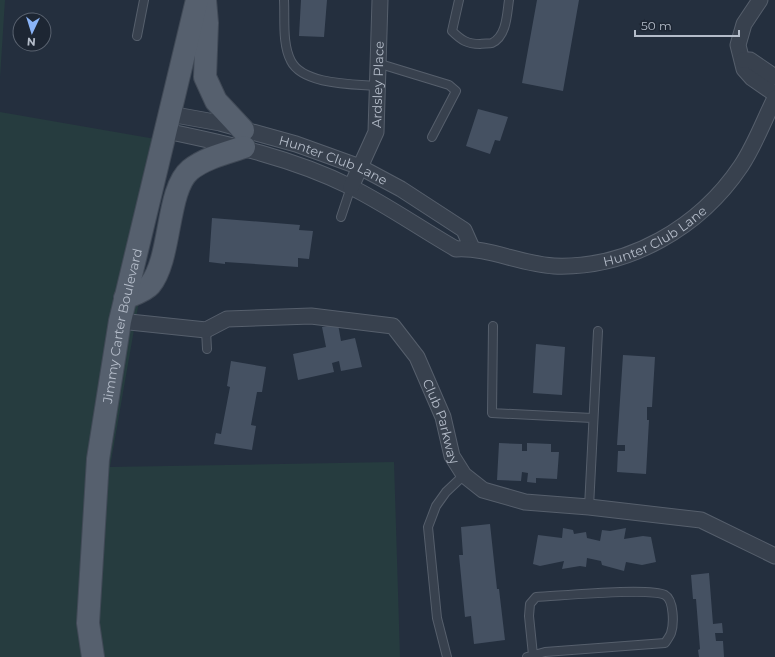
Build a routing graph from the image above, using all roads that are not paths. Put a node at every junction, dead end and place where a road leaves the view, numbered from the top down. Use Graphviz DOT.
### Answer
graph roads {
  1 [pos="144,0"];
  2 [pos="197,0"];
  3 [pos="205,0"];
  4 [pos="284,0"];
  5 [pos="380,0"];
  6 [pos="459,0"];
  7 [pos="510,0"];
  8 [pos="760,0"];
  9 [pos="137,36"];
  10 [pos="743,60"];
  11 [pos="377,63"];
  12 [pos="775,77"];
  13 [pos="377,86"];
  14 [pos="775,94"];
  15 [pos="775,98"];
  16 [pos="168,122"];
  17 [pos="432,137"];
  18 [pos="243,139"];
  19 [pos="360,167"];
  20 [pos="351,187"];
  21 [pos="341,217"];
  22 [pos="472,248"];
  23 [pos="125,298"];
  24 [pos="120,321"];
  25 [pos="493,326"];
  26 [pos="206,330"];
  27 [pos="598,331"];
  28 [pos="207,349"];
  29 [pos="592,418"];
  30 [pos="464,476"];
  31 [pos="589,507"];
  32 [pos="775,556"];
  33 [pos="530,656"];
  34 [pos="93,657"];
  35 [pos="447,657"];
  1 -- 9 [label="lane"];
  2 -- 16 [label="main road, Jimmy Carter Boulevard"];
  3 -- 18 [label="main road"];
  4 -- 13 [label="lane"];
  5 -- 11 [label="street, Ardsley Place"];
  6 -- 7 [label="lane"];
  8 -- 10 [label="street"];
  10 -- 12 [label="street"];
  10 -- 14 [label="street"];
  11 -- 13 [label="street, Ardsley Place"];
  11 -- 17 [label="lane"];
  13 -- 19 [label="street, Ardsley Place"];
  15 -- 22 [label="street, Hunter Club Lane"];
  16 -- 18 [label="street, Hunter Club Lane"];
  16 -- 23 [label="main road, Jimmy Carter Boulevard"];
  18 -- 19 [label="street, Hunter Club Lane"];
  18 -- 20 [label="street, Hunter Club Lane"];
  18 -- 23 [label="main road"];
  19 -- 20 [label="street, Ardsley Place"];
  19 -- 22 [label="street, Hunter Club Lane"];
  20 -- 21 [label="lane"];
  20 -- 22 [label="street, Hunter Club Lane"];
  23 -- 24 [label="main road, Jimmy Carter Boulevard"];
  24 -- 26 [label="street"];
  24 -- 34 [label="main road, Jimmy Carter Boulevard"];
  25 -- 29 [label="lane"];
  26 -- 28 [label="lane"];
  26 -- 30 [label="street, Club Parkway"];
  27 -- 29 [label="lane"];
  29 -- 31 [label="lane"];
  30 -- 31 [label="street, Club Parkway"];
  30 -- 35 [label="lane"];
  31 -- 32 [label="street, Club Parkway"];
  33 -- 33 [label="lane"];
}
